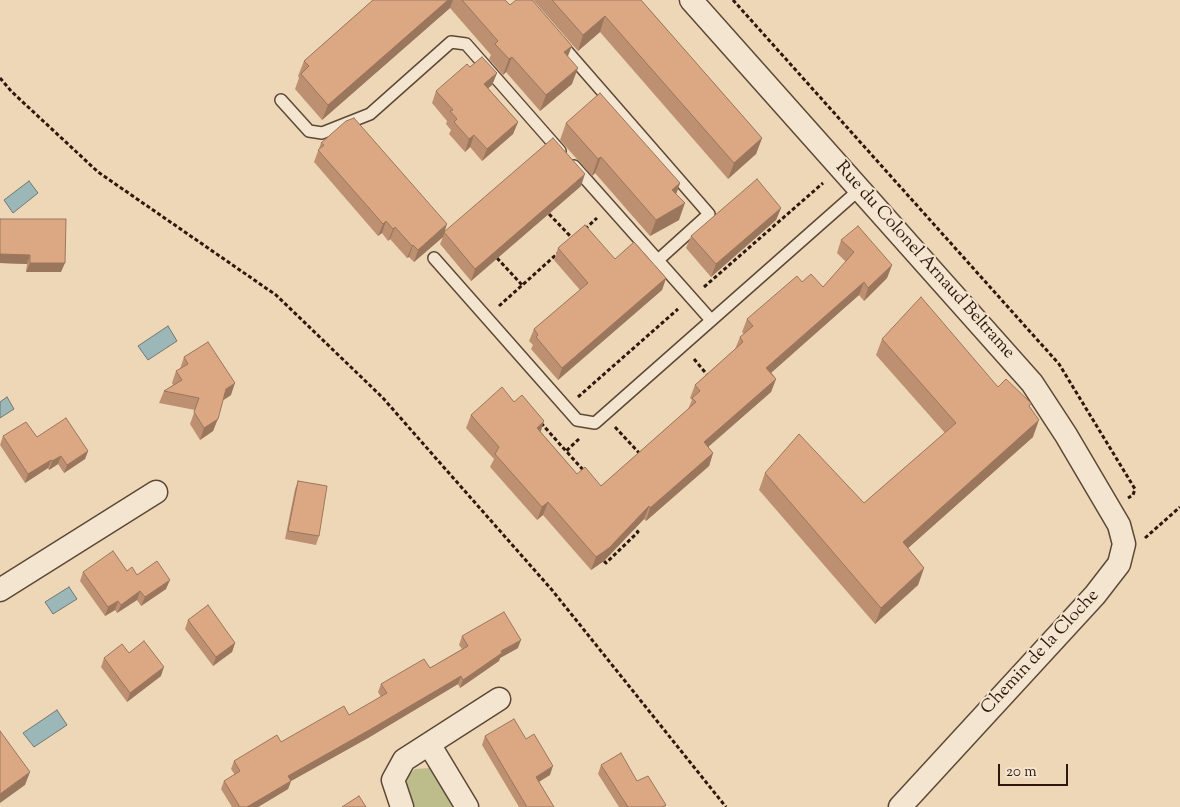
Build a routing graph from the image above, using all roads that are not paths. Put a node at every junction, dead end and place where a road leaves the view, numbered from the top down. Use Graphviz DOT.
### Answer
graph roads {
  1 [pos="691,0"];
  2 [pos="555,37"];
  3 [pos="281,100"];
  4 [pos="860,189"];
  5 [pos="434,258"];
  6 [pos="657,261"];
  7 [pos="711,320"];
  8 [pos="156,492"];
  9 [pos="1124,544"];
  10 [pos="0,590"];
  11 [pos="500,699"];
  12 [pos="429,744"];
  13 [pos="402,807"];
  14 [pos="468,807"];
  15 [pos="900,807"];
  1 -- 4 [label="street, Rue du Colonel Arnaud Beltrame"];
  2 -- 6 [label="lane"];
  3 -- 6 [label="lane"];
  4 -- 7 [label="lane"];
  4 -- 9 [label="street, Rue du Colonel Arnaud Beltrame"];
  5 -- 7 [label="lane"];
  6 -- 7 [label="lane"];
  8 -- 10 [label="street"];
  9 -- 15 [label="street, Chemin de la Cloche"];
  11 -- 12 [label="street"];
  12 -- 13 [label="street"];
  12 -- 14 [label="street"];
}
